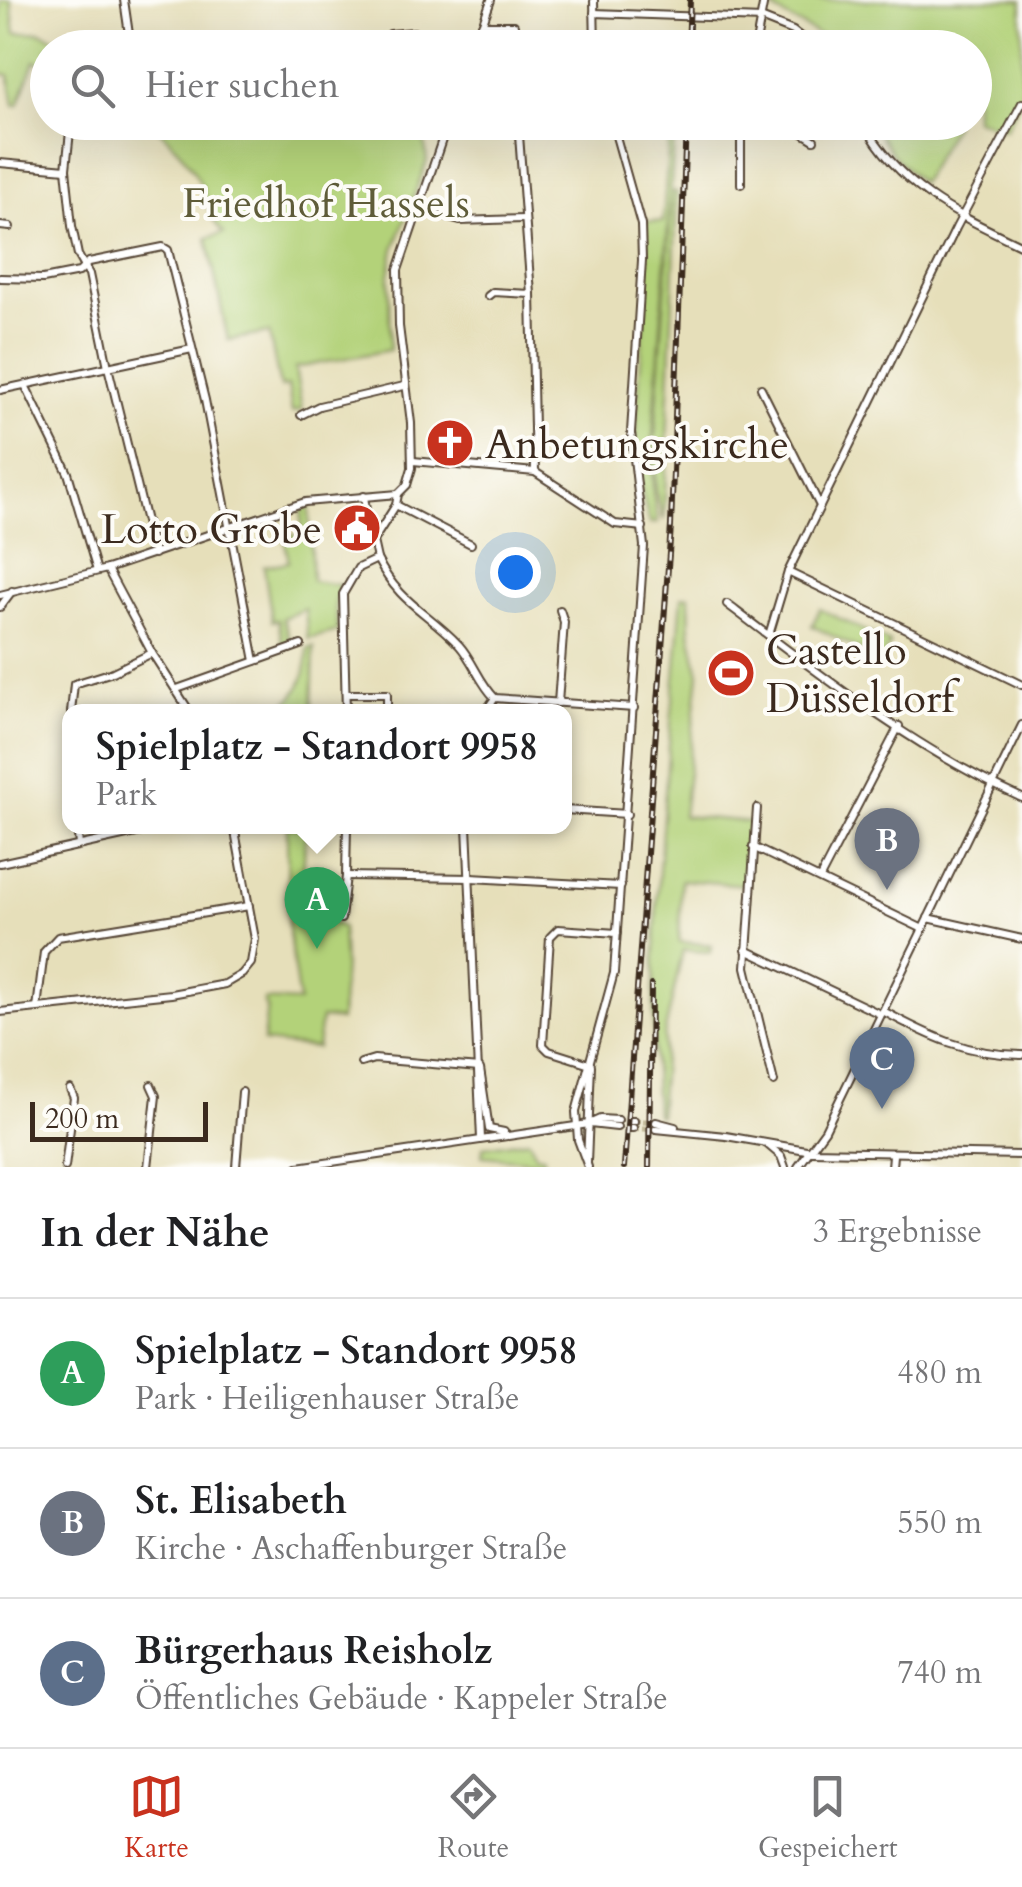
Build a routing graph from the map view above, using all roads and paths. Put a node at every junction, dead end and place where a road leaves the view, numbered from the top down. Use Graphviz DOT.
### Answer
graph roads {
  1 [pos="124,0"];
  2 [pos="491,0"];
  3 [pos="594,0"];
  4 [pos="764,0"];
  5 [pos="594,13"];
  6 [pos="762,19"];
  7 [pos="482,24"];
  8 [pos="128,30"];
  9 [pos="480,30"];
  10 [pos="514,30"];
  11 [pos="594,30"];
  12 [pos="759,30"];
  13 [pos="793,30"];
  14 [pos="1022,103"];
  15 [pos="69,140"];
  16 [pos="442,140"];
  17 [pos="519,140"];
  18 [pos="617,140"];
  19 [pos="740,140"];
  20 [pos="874,140"];
  21 [pos="0,163"];
  22 [pos="66,169"];
  23 [pos="741,184"];
  24 [pos="418,209"];
  25 [pos="962,217"];
  26 [pos="524,219"];
  27 [pos="0,226"];
  28 [pos="10,226"];
  29 [pos="1022,246"];
  30 [pos="84,266"];
  31 [pos="0,278"];
  32 [pos="532,294"];
  33 [pos="488,296"];
  34 [pos="192,349"];
  35 [pos="108,367"];
  36 [pos="24,385"];
  37 [pos="404,386"];
  38 [pos="761,388"];
  39 [pos="0,390"];
  40 [pos="301,414"];
  41 [pos="413,461"];
  42 [pos="536,472"];
  43 [pos="398,494"];
  44 [pos="364,496"];
  45 [pos="396,505"];
  46 [pos="820,507"];
  47 [pos="230,526"];
  48 [pos="644,527"];
  49 [pos="378,532"];
  50 [pos="471,544"];
  51 [pos="154,554"];
  52 [pos="377,559"];
  53 [pos="107,569"];
  54 [pos="98,572"];
  55 [pos="788,572"];
  56 [pos="13,590"];
  57 [pos="0,599"];
  58 [pos="727,604"];
  59 [pos="560,610"];
  60 [pos="769,635"];
  61 [pos="301,645"];
  62 [pos="152,653"];
  63 [pos="254,661"];
  64 [pos="1022,685"];
  65 [pos="176,689"];
  66 [pos="346,694"];
  67 [pos="494,698"];
  68 [pos="558,703"];
  69 [pos="73,704"];
  70 [pos="185,704"];
  71 [pos="346,704"];
  72 [pos="387,704"];
  73 [pos="490,704"];
  74 [pos="634,708"];
  75 [pos="1022,725"];
  76 [pos="900,726"];
  77 [pos="992,784"];
  78 [pos="1022,798"];
  79 [pos="757,808"];
  80 [pos="572,811"];
  81 [pos="626,814"];
  82 [pos="77,834"];
  83 [pos="131,834"];
  84 [pos="236,834"];
  85 [pos="347,834"];
  86 [pos="468,834"];
  87 [pos="79,845"];
  88 [pos="754,847"];
  89 [pos="0,863"];
  90 [pos="346,876"];
  91 [pos="471,878"];
  92 [pos="820,878"];
  93 [pos="621,886"];
  94 [pos="249,906"];
  95 [pos="928,918"];
  96 [pos="340,919"];
  97 [pos="922,928"];
  98 [pos="617,933"];
  99 [pos="1022,939"];
  100 [pos="746,950"];
  101 [pos="37,1008"];
  102 [pos="0,1012"];
  103 [pos="882,1012"];
  104 [pos="1022,1055"];
  105 [pos="361,1063"];
  106 [pos="590,1064"];
  107 [pos="479,1068"];
  108 [pos="774,1082"];
  109 [pos="151,1085"];
  110 [pos="70,1089"];
  111 [pos="242,1092"];
  112 [pos="577,1124"];
  113 [pos="589,1124"];
  114 [pos="618,1124"];
  115 [pos="560,1126"];
  116 [pos="656,1126"];
  117 [pos="511,1134"];
  118 [pos="481,1139"];
  119 [pos="578,1140"];
  120 [pos="763,1142"];
  121 [pos="812,1151"];
  122 [pos="892,1155"];
  123 [pos="980,1156"];
  124 [pos="1022,1156"];
  125 [pos="587,1166"];
  126 [pos="66,1167"];
  127 [pos="148,1167"];
  128 [pos="236,1167"];
  129 [pos="298,1167"];
  130 [pos="785,1167"];
  131 [pos="798,1167"];
  132 [pos="892,1167"];
  133 [pos="980,1167"];
  1 -- 8 [label="street"];
  2 -- 7 [label="street"];
  3 -- 5 [label="street"];
  4 -- 6 [label="street"];
  5 -- 6 [label="street"];
  5 -- 11 [label="street"];
  6 -- 12 [label="street"];
  6 -- 13 [label="street"];
  7 -- 9 [label="street"];
  7 -- 10 [label="street"];
  14 -- 25 [label="street"];
  15 -- 22 [label="street"];
  16 -- 24 [label="street"];
  17 -- 26 [label="street"];
  18 -- 48 [label="street"];
  19 -- 23 [label="street"];
  20 -- 25 [label="street"];
  21 -- 22 [label="street"];
  22 -- 30 [label="street"];
  24 -- 26 [label="street"];
  24 -- 37 [label="street"];
  25 -- 29 [label="street"];
  25 -- 46 [label="street"];
  26 -- 32 [label="street"];
  27 -- 28 [label="street"];
  30 -- 31 [label="street"];
  30 -- 34 [label="street"];
  30 -- 35 [label="street"];
  32 -- 33 [label="street"];
  32 -- 42 [label="street"];
  34 -- 35 [label="street"];
  34 -- 47 [label="street"];
  35 -- 36 [label="street"];
  35 -- 51 [label="street"];
  36 -- 39 [label="street"];
  36 -- 54 [label="street"];
  37 -- 40 [label="street"];
  37 -- 41 [label="street"];
  38 -- 46 [label="street"];
  41 -- 42 [label="street"];
  41 -- 43 [label="street"];
  42 -- 48 [label="street"];
  43 -- 44 [label="street"];
  43 -- 45 [label="street"];
  44 -- 47 [label="street"];
  44 -- 49 [label="street"];
  45 -- 49 [label="street"];
  45 -- 50 [label="street"];
  46 -- 55 [label="street"];
  47 -- 51 [label="street"];
  47 -- 63 [label="street"];
  48 -- 74 [label="street"];
  49 -- 52 [label="street"];
  51 -- 53 [label="street"];
  52 -- 66 [label="street"];
  52 -- 67 [label="street"];
  53 -- 54 [label="street"];
  53 -- 62 [label="street"];
  54 -- 56 [label="street"];
  55 -- 60 [label="street"];
  55 -- 64 [label="street"];
  56 -- 57 [label="street"];
  56 -- 57 [label="street"];
  58 -- 60 [label="street"];
  59 -- 68 [label="street"];
  60 -- 76 [label="street"];
  61 -- 63 [label="street"];
  62 -- 65 [label="street"];
  62 -- 69 [label="street"];
  63 -- 65 [label="street"];
  65 -- 70 [label="street"];
  66 -- 71 [label="street"];
  66 -- 72 [label="street"];
  67 -- 68 [label="street"];
  67 -- 73 [label="street"];
  68 -- 74 [label="street"];
  74 -- 81 [label="street"];
  75 -- 77 [label="street"];
  76 -- 77 [label="street"];
  76 -- 92 [label="street"];
  77 -- 78 [label="street"];
  77 -- 95 [label="street"];
  79 -- 88 [label="street"];
  80 -- 81 [label="street"];
  81 -- 93 [label="street"];
  82 -- 87 [label="street"];
  83 -- 87 [label="street"];
  84 -- 94 [label="street"];
  85 -- 90 [label="street"];
  86 -- 91 [label="street"];
  87 -- 89 [label="street"];
  88 -- 92 [label="street"];
  88 -- 100 [label="street"];
  90 -- 91 [label="street"];
  90 -- 96 [label="street"];
  91 -- 93 [label="street"];
  91 -- 107 [label="street"];
  92 -- 97 [label="street"];
  93 -- 98 [label="street"];
  94 -- 101 [label="street"];
  94 -- 101 [label="street"];
  95 -- 97 [label="street"];
  95 -- 99 [label="street"];
  97 -- 103 [label="street"];
  98 -- 106 [label="street"];
  98 -- 106 [label="street"];
  100 -- 103 [label="street"];
  100 -- 108 [label="street"];
  101 -- 102 [label="street"];
  103 -- 104 [label="street"];
  103 -- 121 [label="street"];
  105 -- 107 [label="street"];
  106 -- 112 [label="street"];
  106 -- 113 [label="street"];
  107 -- 117 [label="street"];
  107 -- 118 [label="street"];
  109 -- 127 [label="street"];
  110 -- 126 [label="street"];
  111 -- 128 [label="street"];
  112 -- 113 [label="street"];
  112 -- 115 [label="street"];
  112 -- 119 [label="street"];
  113 -- 114 [label="street"];
  113 -- 125 [label="street"];
  115 -- 117 [label="street"];
  115 -- 119 [label="street"];
  116 -- 120 [label="street"];
  117 -- 118 [label="street"];
  118 -- 129 [label="street"];
  119 -- 125 [label="street"];
  120 -- 121 [label="street"];
  120 -- 130 [label="street"];
  121 -- 122 [label="street"];
  121 -- 131 [label="street"];
  122 -- 123 [label="street"];
  122 -- 132 [label="street"];
  123 -- 124 [label="street"];
  123 -- 133 [label="street"];
}
